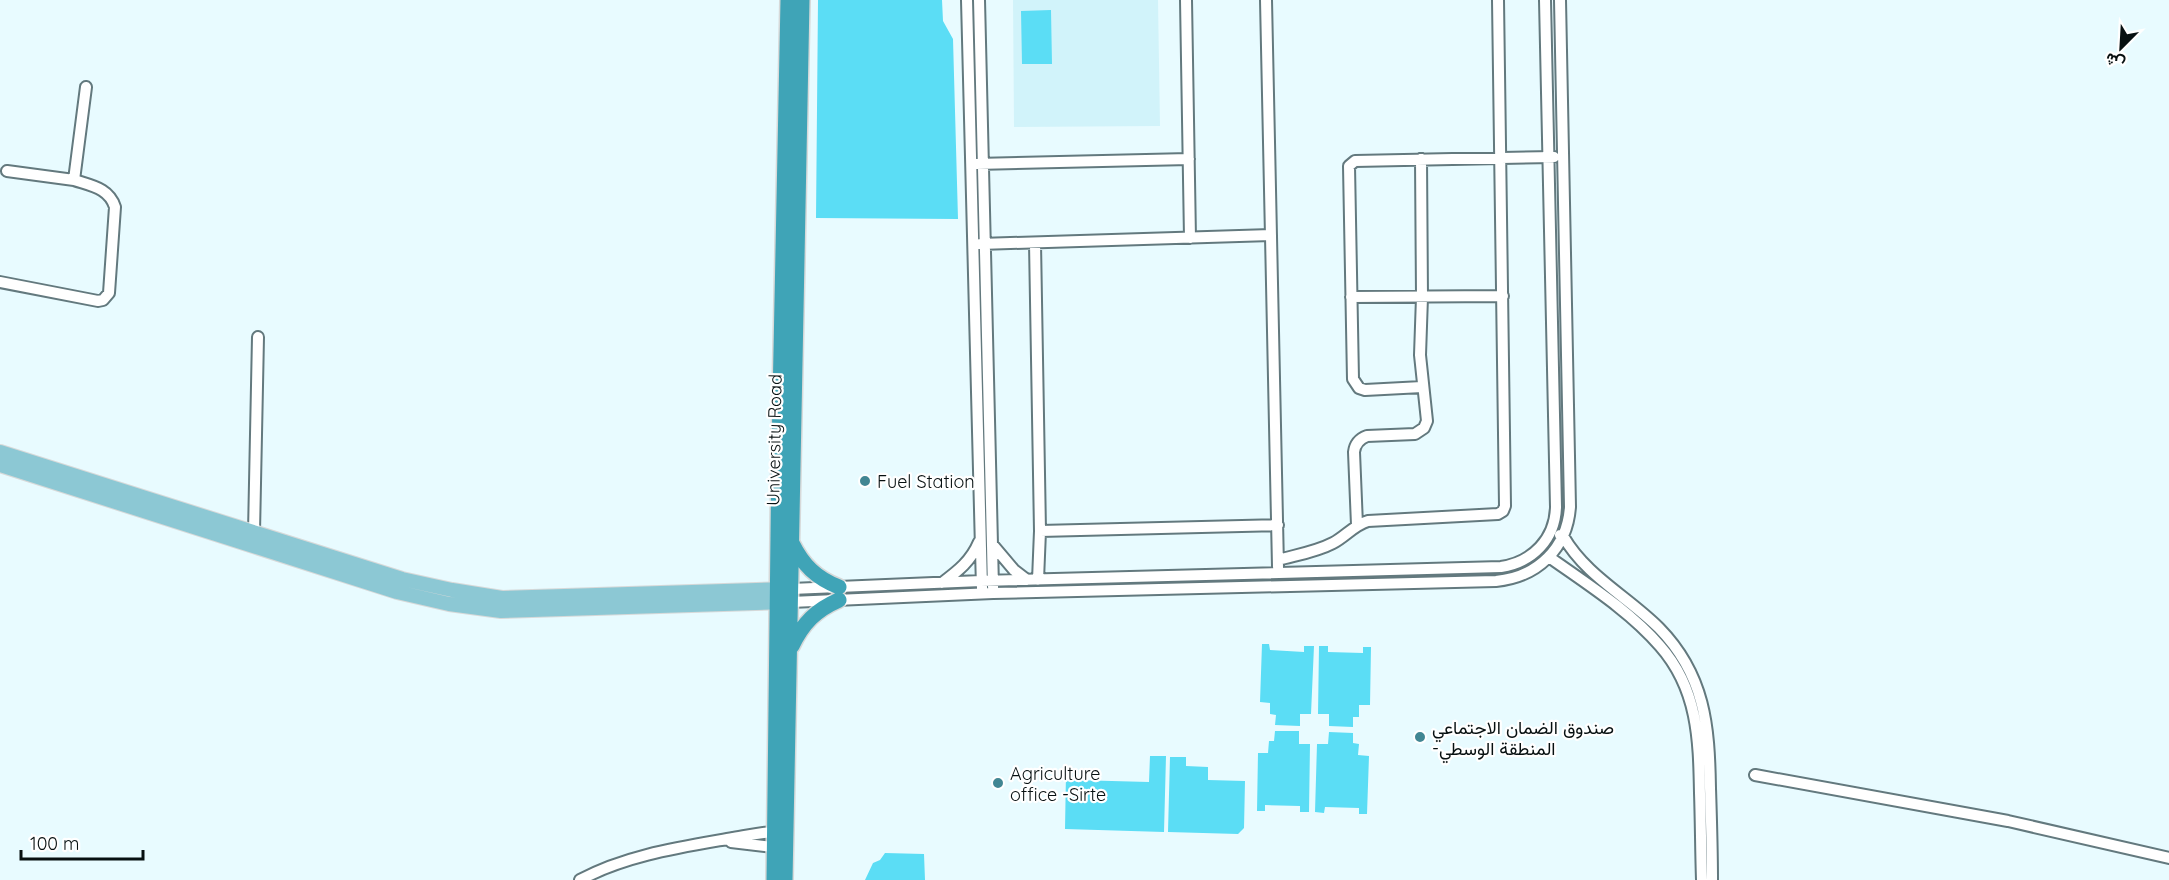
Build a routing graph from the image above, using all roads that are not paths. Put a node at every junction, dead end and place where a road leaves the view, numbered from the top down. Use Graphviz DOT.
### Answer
graph roads {
  1 [pos="788,0"];
  2 [pos="802,0"];
  3 [pos="967,0"];
  4 [pos="979,0"];
  5 [pos="1186,0"];
  6 [pos="1266,0"];
  7 [pos="1498,0"];
  8 [pos="1545,0"];
  9 [pos="1560,0"];
  10 [pos="87,87"];
  11 [pos="1564,156"];
  12 [pos="1549,157"];
  13 [pos="1500,158"];
  14 [pos="1189,159"];
  15 [pos="1421,159"];
  16 [pos="971,164"];
  17 [pos="983,164"];
  18 [pos="7,171"];
  19 [pos="74,180"];
  20 [pos="791,195"];
  21 [pos="1271,235"];
  22 [pos="1190,238"];
  23 [pos="1035,243"];
  24 [pos="973,244"];
  25 [pos="985,244"];
  26 [pos="0,282"];
  27 [pos="1503,296"];
  28 [pos="1351,297"];
  29 [pos="1422,297"];
  30 [pos="258,337"];
  31 [pos="1422,387"];
  32 [pos="786,451"];
  33 [pos="0,452"];
  34 [pos="0,465"];
  35 [pos="1278,525"];
  36 [pos="1357,525"];
  37 [pos="1040,531"];
  38 [pos="1551,531"];
  39 [pos="254,532"];
  40 [pos="1563,536"];
  41 [pos="980,539"];
  42 [pos="792,543"];
  43 [pos="992,544"];
  44 [pos="1549,557"];
  45 [pos="1278,560"];
  46 [pos="1524,560"];
  47 [pos="1529,572"];
  48 [pos="1279,573"];
  49 [pos="1033,580"];
  50 [pos="981,581"];
  51 [pos="993,581"];
  52 [pos="941,583"];
  53 [pos="1279,586"];
  54 [pos="839,594"];
  55 [pos="988,594"];
  56 [pos="784,596"];
  57 [pos="790,651"];
  58 [pos="1755,775"];
  59 [pos="780,832"];
  60 [pos="719,841"];
  61 [pos="780,848"];
  62 [pos="2169,858"];
  63 [pos="580,880"];
  64 [pos="774,880"];
  65 [pos="785,880"];
  66 [pos="1702,880"];
  67 [pos="1712,880"];
  1 -- 20 [label="highway, University Road"];
  2 -- 20 [label="highway, University Road"];
  3 -- 16 [label="street"];
  4 -- 17 [label="street"];
  5 -- 14 [label="street"];
  6 -- 21 [label="street"];
  7 -- 13 [label="street"];
  8 -- 12 [label="street"];
  9 -- 11 [label="street"];
  10 -- 19 [label="street"];
  11 -- 12 [label="street"];
  11 -- 40 [label="street"];
  12 -- 13 [label="street"];
  12 -- 38 [label="street"];
  13 -- 15 [label="street"];
  13 -- 27 [label="street"];
  14 -- 17 [label="street"];
  14 -- 22 [label="street"];
  15 -- 28 [label="street"];
  15 -- 29 [label="street"];
  16 -- 17 [label="street"];
  16 -- 24 [label="street"];
  17 -- 25 [label="street"];
  18 -- 19 [label="street"];
  19 -- 26 [label="street"];
  20 -- 32 [label="highway, University Road"];
  21 -- 22 [label="street"];
  21 -- 35 [label="street"];
  22 -- 23 [label="street"];
  23 -- 25 [label="street"];
  23 -- 37 [label="street"];
  24 -- 25 [label="street"];
  24 -- 41 [label="street"];
  25 -- 43 [label="street"];
  27 -- 29 [label="street"];
  27 -- 36 [label="street"];
  28 -- 29 [label="street"];
  28 -- 31 [label="street"];
  29 -- 31 [label="street"];
  30 -- 39 [label="street"];
  31 -- 36 [label="street"];
  32 -- 42 [label="highway, University Road"];
  32 -- 56 [label="highway, University Road"];
  33 -- 39 [label="main road"];
  34 -- 56 [label="main road"];
  35 -- 37 [label="street"];
  35 -- 45 [label="street"];
  36 -- 45 [label="street"];
  37 -- 49 [label="street"];
  38 -- 40 [label="street"];
  38 -- 46 [label="street"];
  39 -- 56 [label="main road"];
  40 -- 44 [label="street"];
  40 -- 67 [label="street"];
  41 -- 50 [label="street"];
  41 -- 52 [label="street"];
  42 -- 54 [label="highway"];
  42 -- 56 [label="highway, University Road"];
  43 -- 49 [label="street"];
  43 -- 51 [label="street"];
  44 -- 47 [label="street"];
  44 -- 66 [label="street"];
  45 -- 48 [label="street"];
  46 -- 47 [label="street"];
  46 -- 48 [label="street"];
  47 -- 53 [label="street"];
  48 -- 49 [label="street"];
  48 -- 53 [label="street"];
  49 -- 51 [label="street"];
  50 -- 51 [label="street"];
  50 -- 52 [label="street"];
  50 -- 55 [label="street"];
  51 -- 55 [label="street"];
  52 -- 54 [label="street"];
  53 -- 55 [label="street"];
  54 -- 55 [label="street"];
  54 -- 56 [label="street"];
  54 -- 57 [label="highway"];
  56 -- 57 [label="highway, University Road"];
  56 -- 59 [label="highway, University Road"];
  57 -- 59 [label="highway, University Road"];
  58 -- 62 [label="street"];
  59 -- 60 [label="street"];
  59 -- 61 [label="highway, University Road"];
  60 -- 61 [label="street"];
  60 -- 63 [label="street"];
  61 -- 64 [label="highway, University Road"];
  61 -- 65 [label="highway, University Road"];
}
